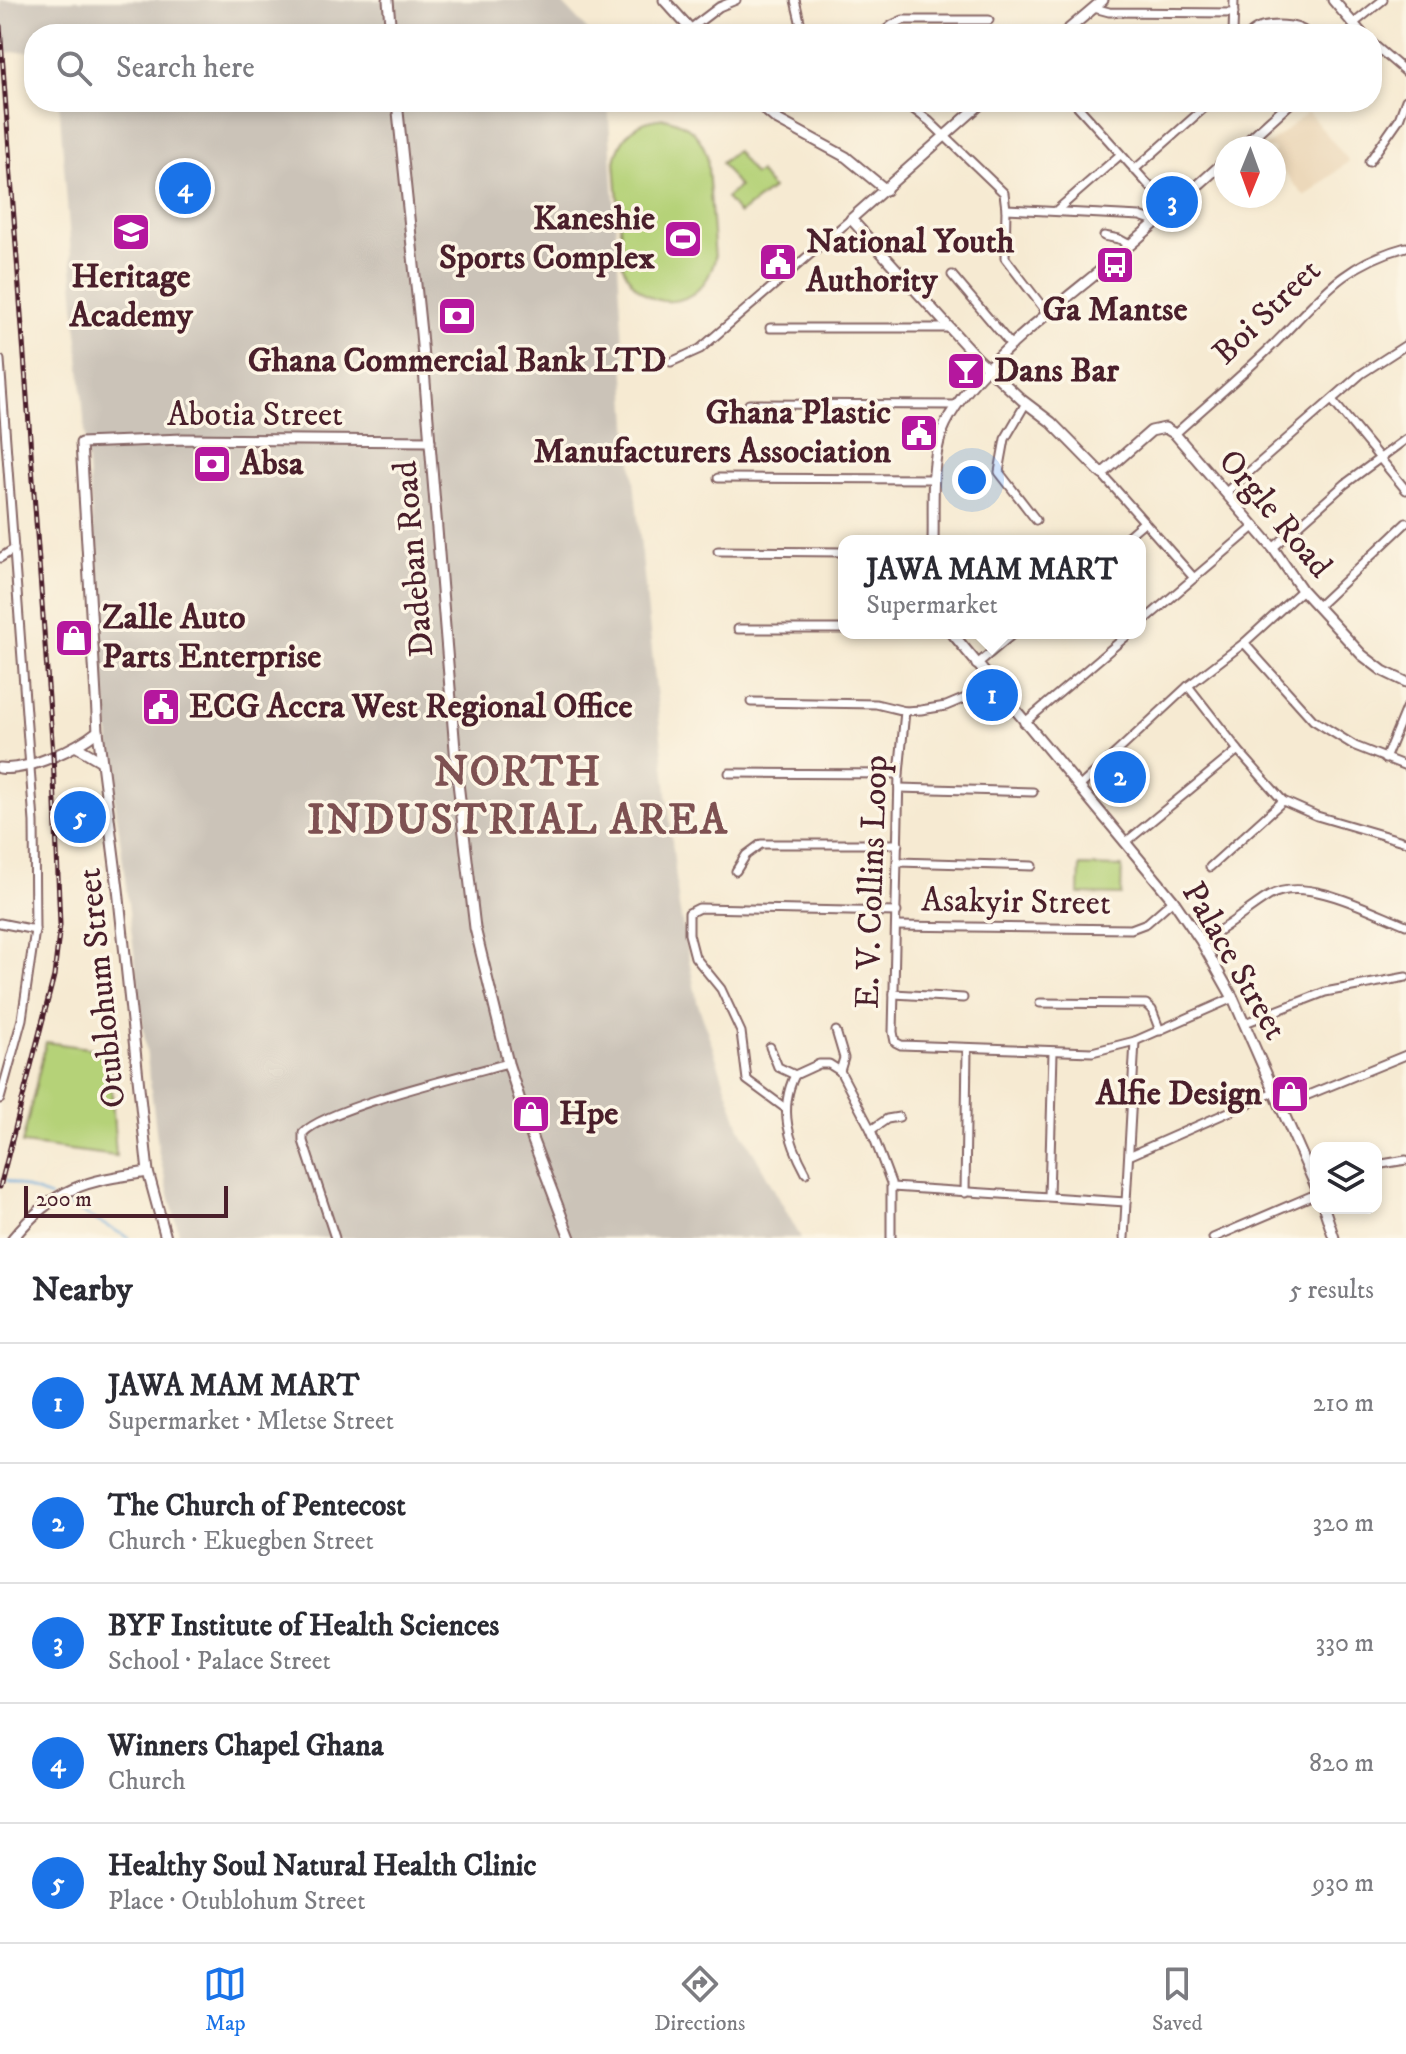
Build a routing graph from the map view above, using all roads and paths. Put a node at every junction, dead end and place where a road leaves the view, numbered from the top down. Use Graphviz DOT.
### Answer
graph roads {
  1 [pos="388,0"];
  2 [pos="664,0"];
  3 [pos="736,0"];
  4 [pos="795,0"];
  5 [pos="1103,0"];
  6 [pos="1234,0"];
  7 [pos="1333,0"];
  8 [pos="1383,0"];
  9 [pos="1094,8"];
  10 [pos="1234,13"];
  11 [pos="989,20"];
  12 [pos="390,24"];
  13 [pos="685,24"];
  14 [pos="701,24"];
  15 [pos="801,24"];
  16 [pos="894,24"];
  17 [pos="1075,24"];
  18 [pos="1233,24"];
  19 [pos="1353,24"];
  20 [pos="1382,52"];
  21 [pos="1406,72"];
  22 [pos="1406,100"];
  23 [pos="398,112"];
  24 [pos="768,112"];
  25 [pos="915,112"];
  26 [pos="971,112"];
  27 [pos="1083,112"];
  28 [pos="1200,112"];
  29 [pos="1280,112"];
  30 [pos="943,136"];
  31 [pos="1253,136"];
  32 [pos="1120,155"];
  33 [pos="1369,162"];
  34 [pos="1134,170"];
  35 [pos="1214,171"];
  36 [pos="886,190"];
  37 [pos="1006,209"];
  38 [pos="1057,210"];
  39 [pos="1171,210"];
  40 [pos="851,219"];
  41 [pos="1157,222"];
  42 [pos="1104,236"];
  43 [pos="1130,245"];
  44 [pos="1406,247"];
  45 [pos="952,275"];
  46 [pos="1048,314"];
  47 [pos="770,328"];
  48 [pos="949,328"];
  49 [pos="1406,345"];
  50 [pos="1012,346"];
  51 [pos="0,360"];
  52 [pos="671,362"];
  53 [pos="987,368"];
  54 [pos="1332,400"];
  55 [pos="1026,403"];
  56 [pos="749,404"];
  57 [pos="957,405"];
  58 [pos="1175,434"];
  59 [pos="1406,439"];
  60 [pos="430,441"];
  61 [pos="81,443"];
  62 [pos="1380,460"];
  63 [pos="1102,474"];
  64 [pos="718,478"];
  65 [pos="934,479"];
  66 [pos="1406,490"];
  67 [pos="1225,493"];
  68 [pos="1036,520"];
  69 [pos="1144,522"];
  70 [pos="1406,523"];
  71 [pos="1254,527"];
  72 [pos="933,535"];
  73 [pos="1129,535"];
  74 [pos="1273,548"];
  75 [pos="14,549"];
  76 [pos="718,551"];
  77 [pos="838,552"];
  78 [pos="0,558"];
  79 [pos="1194,578"];
  80 [pos="1302,590"];
  81 [pos="1318,606"];
  82 [pos="1146,619"];
  83 [pos="738,629"];
  84 [pos="838,629"];
  85 [pos="956,639"];
  86 [pos="1007,639"];
  87 [pos="1123,639"];
  88 [pos="1244,643"];
  89 [pos="976,665"];
  90 [pos="1406,682"];
  91 [pos="994,686"];
  92 [pos="1188,686"];
  93 [pos="751,702"];
  94 [pos="1406,708"];
  95 [pos="905,711"];
  96 [pos="1024,723"];
  97 [pos="98,731"];
  98 [pos="77,747"];
  99 [pos="1238,750"];
  100 [pos="1385,759"];
  101 [pos="102,761"];
  102 [pos="30,764"];
  103 [pos="1406,766"];
  104 [pos="0,768"];
  105 [pos="729,773"];
  106 [pos="899,774"];
  107 [pos="1079,787"];
  108 [pos="899,788"];
  109 [pos="1033,792"];
  110 [pos="1283,801"];
  111 [pos="1126,842"];
  112 [pos="1406,842"];
  113 [pos="898,844"];
  114 [pos="898,862"];
  115 [pos="1032,866"];
  116 [pos="1210,867"];
  117 [pos="736,871"];
  118 [pos="1173,900"];
  119 [pos="897,912"];
  120 [pos="0,923"];
  121 [pos="1406,925"];
  122 [pos="896,926"];
  123 [pos="35,930"];
  124 [pos="1201,941"];
  125 [pos="1406,977"];
  126 [pos="894,994"];
  127 [pos="963,998"];
  128 [pos="1233,998"];
  129 [pos="1040,1003"];
  130 [pos="1245,1023"];
  131 [pos="836,1031"];
  132 [pos="1160,1031"];
  133 [pos="1135,1041"];
  134 [pos="770,1047"];
  135 [pos="967,1048"];
  136 [pos="1053,1052"];
  137 [pos="1406,1055"];
  138 [pos="508,1063"];
  139 [pos="840,1071"];
  140 [pos="4,1075"];
  141 [pos="795,1075"];
  142 [pos="1274,1092"];
  143 [pos="0,1099"];
  144 [pos="1281,1106"];
  145 [pos="785,1108"];
  146 [pos="899,1117"];
  147 [pos="871,1130"];
  148 [pos="1131,1155"];
  149 [pos="1406,1160"];
  150 [pos="1382,1164"];
  151 [pos="1310,1169"];
  152 [pos="148,1172"];
  153 [pos="806,1173"];
  154 [pos="892,1187"];
  155 [pos="965,1193"];
  156 [pos="1049,1196"];
  157 [pos="1310,1197"];
  158 [pos="1126,1202"];
  159 [pos="1326,1214"];
  160 [pos="13,1238"];
  161 [pos="166,1238"];
  162 [pos="335,1238"];
  163 [pos="570,1238"];
  164 [pos="891,1238"];
  165 [pos="1124,1238"];
  166 [pos="1213,1238"];
  167 [pos="1334,1238"];
  1 -- 12 [label="street"];
  2 -- 13 [label="street"];
  3 -- 14 [label="street"];
  4 -- 15 [label="street"];
  5 -- 9 [label="street"];
  6 -- 10 [label="street"];
  7 -- 19 [label="street"];
  8 -- 19 [label="street"];
  9 -- 10 [label="street"];
  9 -- 17 [label="street"];
  10 -- 18 [label="street"];
  11 -- 16 [label="street"];
  20 -- 21 [label="street"];
  22 -- 33 [label="street"];
  23 -- 60 [label="street, Dadeban Road"];
  24 -- 36 [label="street"];
  25 -- 30 [label="street"];
  26 -- 30 [label="street"];
  27 -- 32 [label="street"];
  28 -- 34 [label="street"];
  29 -- 31 [label="street"];
  30 -- 36 [label="street"];
  30 -- 37 [label="street"];
  32 -- 34 [label="street"];
  32 -- 38 [label="street"];
  34 -- 39 [label="street"];
  35 -- 39 [label="street"];
  36 -- 40 [label="street"];
  37 -- 38 [label="street"];
  37 -- 46 [label="street"];
  38 -- 41 [label="street"];
  39 -- 41 [label="street"];
  40 -- 48 [label="street"];
  40 -- 52 [label="street"];
  41 -- 43 [label="street"];
  42 -- 43 [label="street"];
  43 -- 46 [label="street"];
  44 -- 58 [label="street, Boi Street"];
  45 -- 50 [label="street"];
  46 -- 50 [label="street"];
  47 -- 48 [label="street"];
  48 -- 53 [label="street"];
  49 -- 54 [label="street"];
  50 -- 53 [label="street"];
  51 -- 75 [label="street"];
  53 -- 55 [label="street"];
  53 -- 57 [label="street"];
  54 -- 62 [label="street"];
  54 -- 67 [label="street"];
  55 -- 63 [label="street"];
  55 -- 68 [label="street"];
  56 -- 57 [label="street"];
  57 -- 65 [label="street"];
  58 -- 63 [label="street, Orgle Road"];
  58 -- 67 [label="street, Orgle Road"];
  59 -- 62 [label="street"];
  60 -- 61 [label="street, Abotia Street"];
  60 -- 138 [label="street, Dadeban Road"];
  61 -- 97 [label="street, Otublohum Street"];
  62 -- 66 [label="street"];
  62 -- 74 [label="street"];
  63 -- 69 [label="street"];
  64 -- 65 [label="street"];
  65 -- 72 [label="street"];
  67 -- 71 [label="street, Orgle Road"];
  69 -- 73 [label="street"];
  69 -- 79 [label="street"];
  70 -- 81 [label="street"];
  71 -- 74 [label="street, Orgle Road"];
  71 -- 79 [label="street"];
  74 -- 80 [label="street, Orgle Road"];
  75 -- 78 [label="street"];
  75 -- 102 [label="street"];
  76 -- 77 [label="street"];
  79 -- 82 [label="street"];
  80 -- 81 [label="street, Orgle Road"];
  80 -- 88 [label="street"];
  81 -- 90 [label="street, Orgle Road"];
  83 -- 84 [label="street"];
  85 -- 89 [label="street, Palace Street"];
  86 -- 89 [label="street"];
  87 -- 96 [label="street"];
  88 -- 92 [label="street"];
  88 -- 100 [label="street"];
  89 -- 91 [label="street, Palace Street"];
  91 -- 95 [label="street"];
  91 -- 96 [label="street, Palace Street"];
  92 -- 99 [label="street"];
  92 -- 107 [label="street"];
  93 -- 95 [label="street"];
  94 -- 100 [label="street"];
  95 -- 106 [label="street, E. V. Collins Loop"];
  96 -- 107 [label="street, Palace Street"];
  97 -- 98 [label="street"];
  97 -- 101 [label="street, Otublohum Street"];
  98 -- 101 [label="street"];
  98 -- 102 [label="street"];
  99 -- 110 [label="street"];
  99 -- 111 [label="street"];
  100 -- 103 [label="street"];
  101 -- 152 [label="street, Otublohum Street"];
  102 -- 104 [label="street"];
  102 -- 123 [label="street"];
  105 -- 106 [label="street"];
  106 -- 108 [label="street, E. V. Collins Loop"];
  107 -- 111 [label="street, Palace Street"];
  108 -- 109 [label="street"];
  108 -- 113 [label="street, E. V. Collins Loop"];
  110 -- 112 [label="street"];
  110 -- 116 [label="street"];
  111 -- 118 [label="street, Palace Street"];
  113 -- 114 [label="street, E. V. Collins Loop"];
  113 -- 117 [label="street"];
  114 -- 115 [label="street"];
  114 -- 119 [label="street, E. V. Collins Loop"];
  118 -- 122 [label="street, Asakyir Street"];
  118 -- 124 [label="street, Palace Street"];
  119 -- 122 [label="street, E. V. Collins Loop"];
  119 -- 145 [label="street"];
  120 -- 123 [label="street"];
  121 -- 124 [label="street"];
  122 -- 126 [label="street, E. V. Collins Loop"];
  123 -- 140 [label="street"];
  124 -- 128 [label="street, Palace Street"];
  125 -- 130 [label="street"];
  126 -- 127 [label="street"];
  126 -- 135 [label="street, E. V. Collins Loop"];
  128 -- 130 [label="street, Palace Street"];
  128 -- 132 [label="street, E. V. Collins Loop"];
  129 -- 132 [label="street"];
  130 -- 142 [label="street, Palace Street"];
  131 -- 139 [label="street"];
  132 -- 133 [label="street, E. V. Collins Loop"];
  133 -- 136 [label="street, E. V. Collins Loop"];
  133 -- 148 [label="street"];
  134 -- 141 [label="street"];
  135 -- 136 [label="street, E. V. Collins Loop"];
  135 -- 155 [label="street"];
  136 -- 156 [label="street"];
  137 -- 144 [label="street"];
  138 -- 162 [label="street"];
  138 -- 163 [label="street, Dadeban Road"];
  139 -- 141 [label="street"];
  139 -- 147 [label="street"];
  140 -- 143 [label="street"];
  141 -- 145 [label="street"];
  142 -- 144 [label="street, Palace Street"];
  142 -- 148 [label="street"];
  144 -- 151 [label="street, Palace Street"];
  145 -- 153 [label="street"];
  146 -- 147 [label="street"];
  147 -- 154 [label="street"];
  148 -- 158 [label="street"];
  149 -- 150 [label="street"];
  152 -- 160 [label="street"];
  152 -- 161 [label="street, Otublohum Street"];
  154 -- 155 [label="street"];
  154 -- 164 [label="street"];
  155 -- 156 [label="street"];
  156 -- 158 [label="street"];
  157 -- 166 [label="street"];
  158 -- 165 [label="street"];
  159 -- 167 [label="street"];
}
